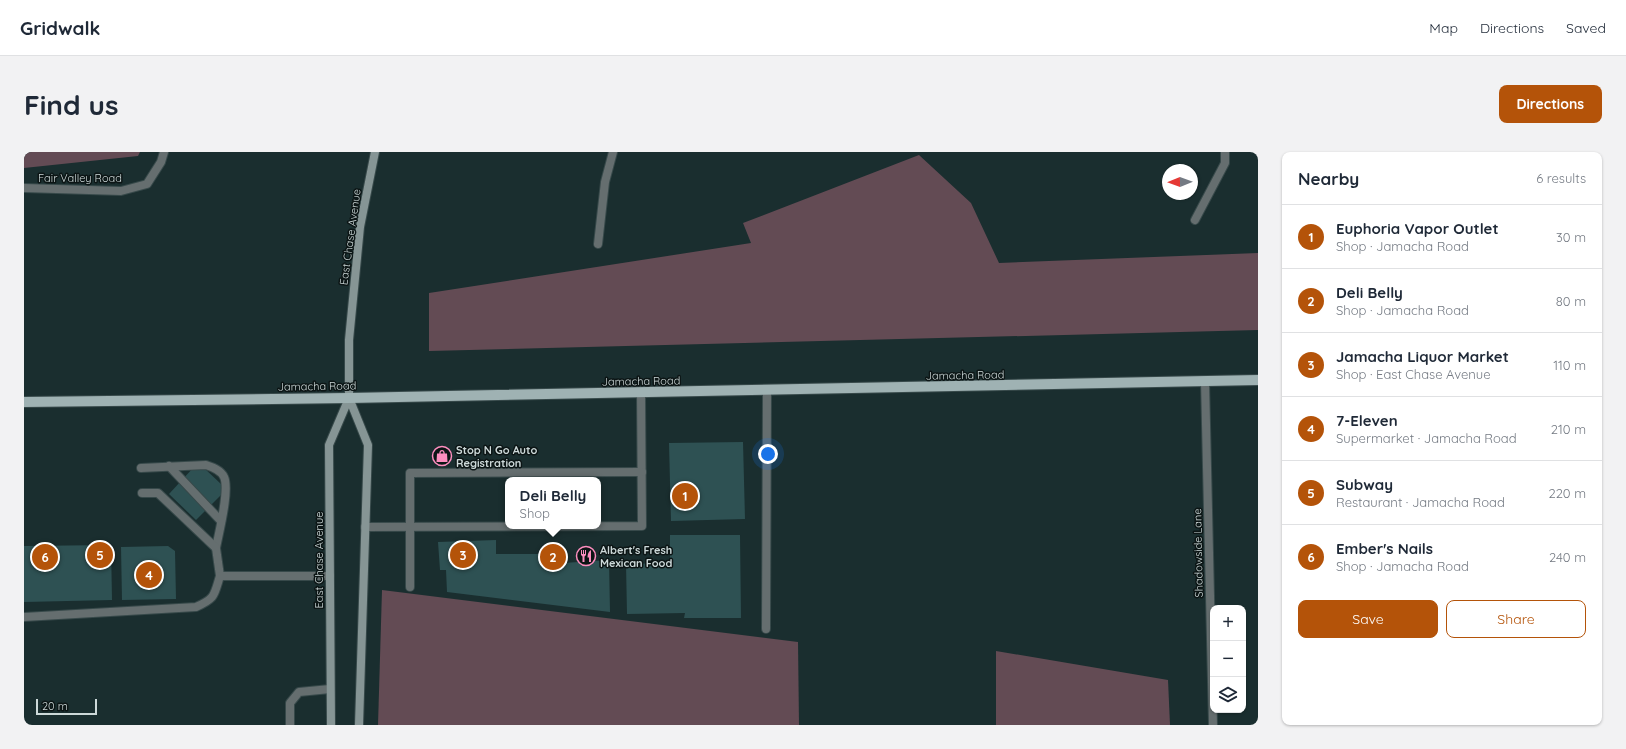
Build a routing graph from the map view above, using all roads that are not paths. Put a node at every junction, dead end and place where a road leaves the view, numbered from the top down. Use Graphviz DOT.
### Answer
graph roads {
  1 [pos="164,152"];
  2 [pos="375,152"];
  3 [pos="613,152"];
  4 [pos="1225,152"];
  5 [pos="24,188"];
  6 [pos="1195,220"];
  7 [pos="598,244"];
  8 [pos="1258,380"];
  9 [pos="1205,381"];
  10 [pos="767,391"];
  11 [pos="641,393"];
  12 [pos="349,398"];
  13 [pos="24,402"];
  14 [pos="169,466"];
  15 [pos="141,468"];
  16 [pos="642,472"];
  17 [pos="142,493"];
  18 [pos="221,521"];
  19 [pos="601,526"];
  20 [pos="365,527"];
  21 [pos="410,527"];
  22 [pos="505,527"];
  23 [pos="216,548"];
  24 [pos="220,576"];
  25 [pos="330,576"];
  26 [pos="410,587"];
  27 [pos="24,617"];
  28 [pos="766,628"];
  29 [pos="330,689"];
  30 [pos="290,725"];
  31 [pos="331,725"];
  32 [pos="359,725"];
  33 [pos="1212,725"];
  1 -- 5 [label="street, Fair Valley Road"];
  2 -- 12 [label="main road, East Chase Avenue"];
  3 -- 7 [label="street"];
  4 -- 6 [label="street"];
  8 -- 9 [label="main road, Jamacha Road"];
  9 -- 10 [label="main road, Jamacha Road"];
  9 -- 33 [label="street, Shadowside Lane"];
  10 -- 11 [label="main road, Jamacha Road"];
  10 -- 28 [label="street"];
  11 -- 12 [label="main road, Jamacha Road"];
  11 -- 16 [label="street"];
  12 -- 13 [label="main road, Jamacha Road"];
  12 -- 20 [label="main road, East Chase Avenue"];
  12 -- 25 [label="main road, East Chase Avenue"];
  14 -- 15 [label="street"];
  14 -- 18 [label="street"];
  14 -- 18 [label="street"];
  16 -- 19 [label="street"];
  16 -- 21 [label="street"];
  17 -- 23 [label="street"];
  18 -- 23 [label="street"];
  20 -- 21 [label="street"];
  20 -- 32 [label="main road, East Chase Avenue"];
  21 -- 22 [label="street"];
  21 -- 26 [label="street"];
  23 -- 24 [label="street"];
  24 -- 25 [label="street"];
  24 -- 27 [label="street"];
  25 -- 29 [label="main road, East Chase Avenue"];
  29 -- 30 [label="street"];
  29 -- 31 [label="main road, East Chase Avenue"];
}
